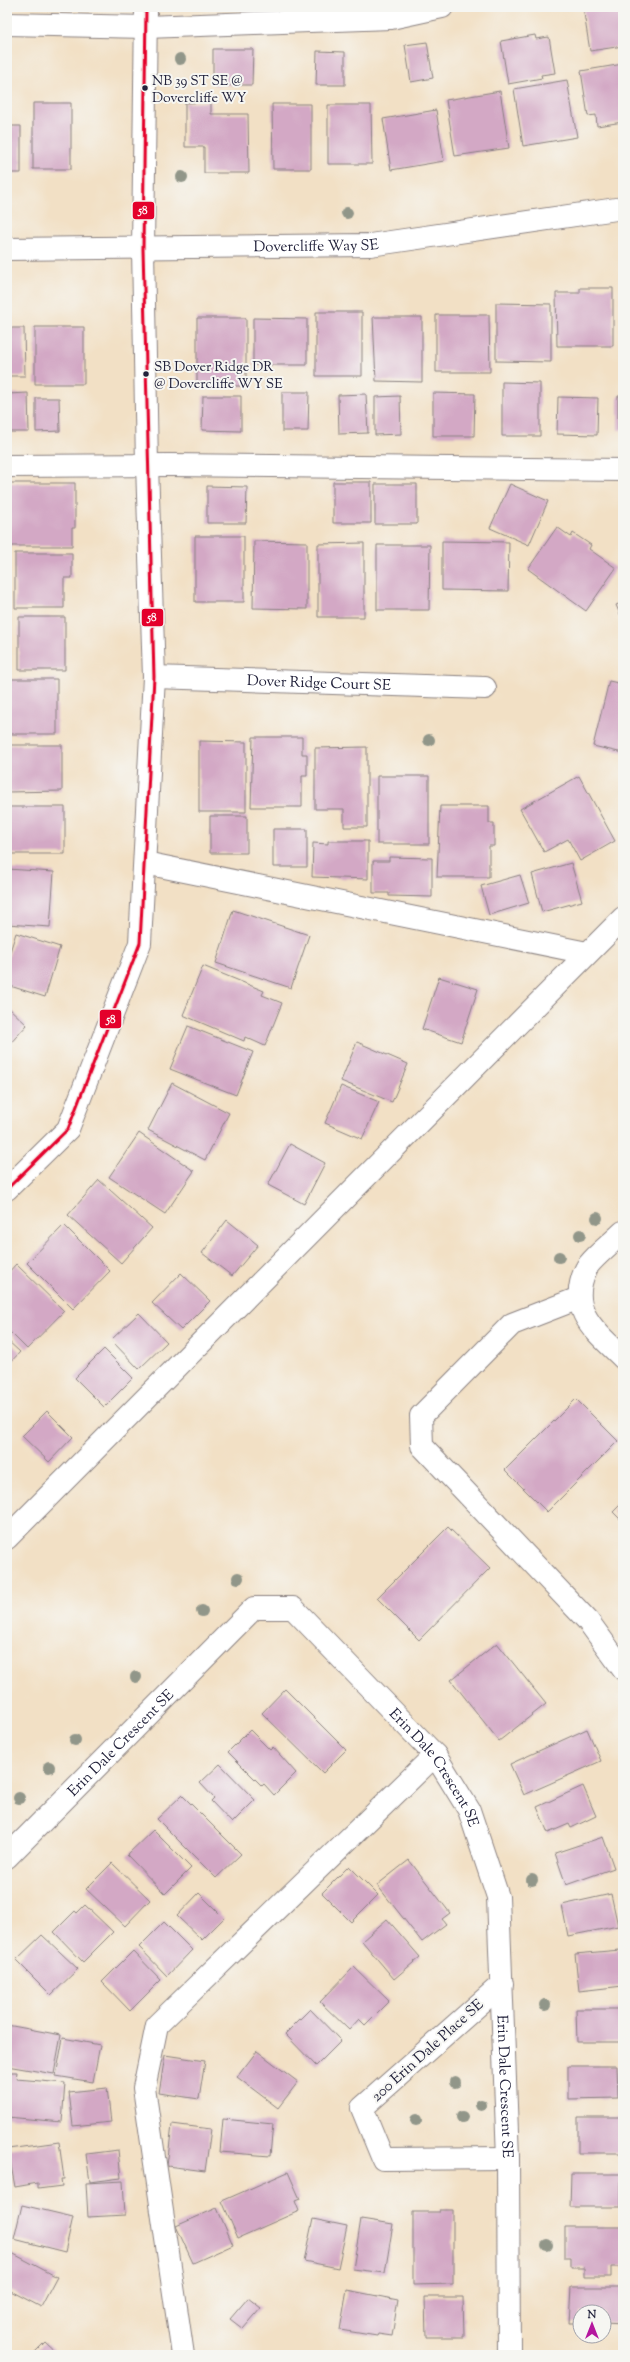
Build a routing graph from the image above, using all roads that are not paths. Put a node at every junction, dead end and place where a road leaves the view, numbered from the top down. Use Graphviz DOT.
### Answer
graph roads {
  1 [pos="442,7"];
  2 [pos="146,17"];
  3 [pos="7,24"];
  4 [pos="623,208"];
  5 [pos="7,249"];
  6 [pos="144,249"];
  7 [pos="147,465"];
  8 [pos="7,466"];
  9 [pos="623,470"];
  10 [pos="154,677"];
  11 [pos="485,688"];
  12 [pos="144,863"];
  13 [pos="623,918"];
  14 [pos="587,953"];
  15 [pos="7,1189"];
  16 [pos="623,1232"];
  17 [pos="579,1298"];
  18 [pos="623,1358"];
  19 [pos="7,1538"];
  20 [pos="623,1669"];
  21 [pos="435,1755"];
  22 [pos="7,1857"];
  23 [pos="502,1984"];
  24 [pos="508,2158"];
  25 [pos="183,2355"];
  26 [pos="509,2355"];
  1 -- 2 [label="street"];
  2 -- 3 [label="street"];
  2 -- 6 [label="street"];
  4 -- 6 [label="street, Dovercliffe Way SE"];
  5 -- 6 [label="street, Dovercliffe Way SE"];
  6 -- 7 [label="street"];
  7 -- 8 [label="street"];
  7 -- 9 [label="street"];
  7 -- 10 [label="street"];
  10 -- 11 [label="street, Dover Ridge Court SE"];
  10 -- 12 [label="street"];
  12 -- 14 [label="street"];
  12 -- 15 [label="street"];
  13 -- 14 [label="street"];
  14 -- 19 [label="street"];
  16 -- 17 [label="street"];
  17 -- 18 [label="street"];
  17 -- 20 [label="street"];
  21 -- 22 [label="street, Erin Dale Crescent SE"];
  21 -- 23 [label="street, Erin Dale Crescent SE"];
  21 -- 25 [label="street"];
  23 -- 24 [label="street, Erin Dale Crescent SE"];
  23 -- 24 [label="street, 200 Erin Dale Place SE"];
  24 -- 26 [label="street, Erin Dale Crescent SE"];
}
